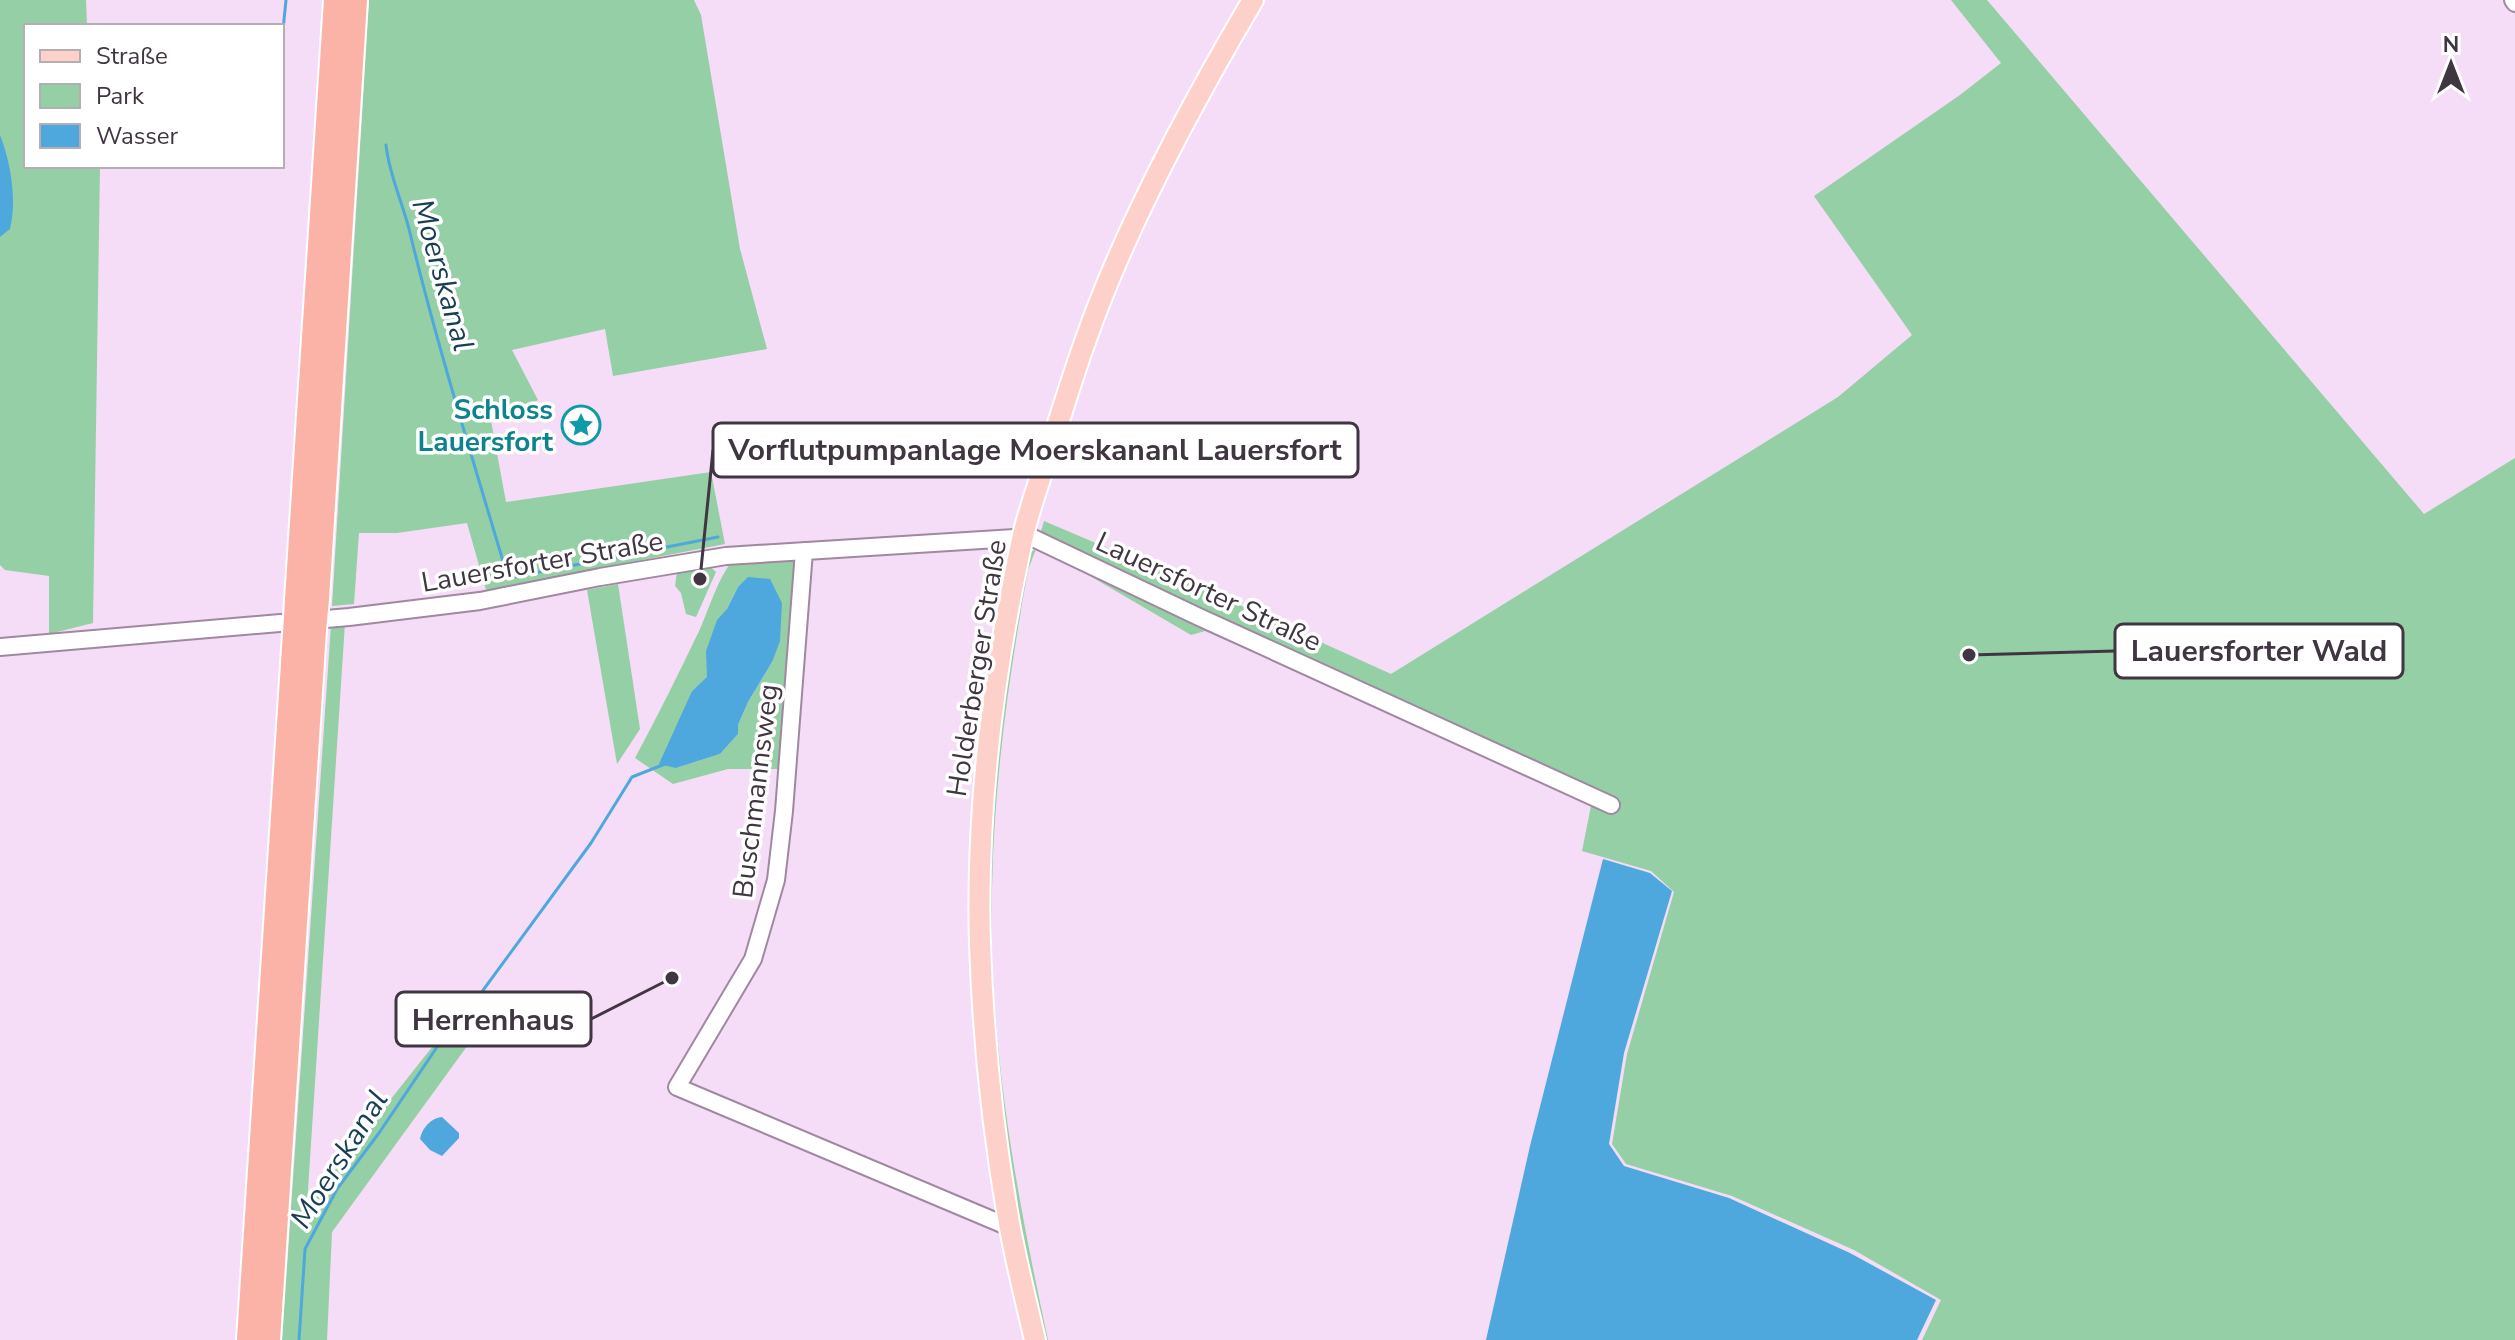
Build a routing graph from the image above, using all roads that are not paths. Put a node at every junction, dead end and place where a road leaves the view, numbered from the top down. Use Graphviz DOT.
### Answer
graph roads {
  1 [pos="335,0"];
  2 [pos="356,0"];
  3 [pos="1253,0"];
  4 [pos="1023,538"];
  5 [pos="804,551"];
  6 [pos="307,600"];
  7 [pos="305,632"];
  8 [pos="0,647"];
  9 [pos="1611,805"];
  10 [pos="1009,1227"];
  11 [pos="248,1340"];
  12 [pos="269,1340"];
  13 [pos="1035,1340"];
  1 -- 6 [label="highway"];
  2 -- 6 [label="highway"];
  3 -- 4 [label="main road, Holderberger Straße"];
  4 -- 5 [label="street, Lauersforter Straße"];
  4 -- 9 [label="street, Lauersforter Straße"];
  4 -- 10 [label="main road, Holderberger Straße"];
  5 -- 8 [label="street, Lauersforter Straße"];
  5 -- 10 [label="street, Buschmannsweg"];
  6 -- 7 [label="highway, bridge"];
  7 -- 11 [label="highway"];
  7 -- 12 [label="highway"];
  10 -- 13 [label="main road, Holderberger Straße"];
}
